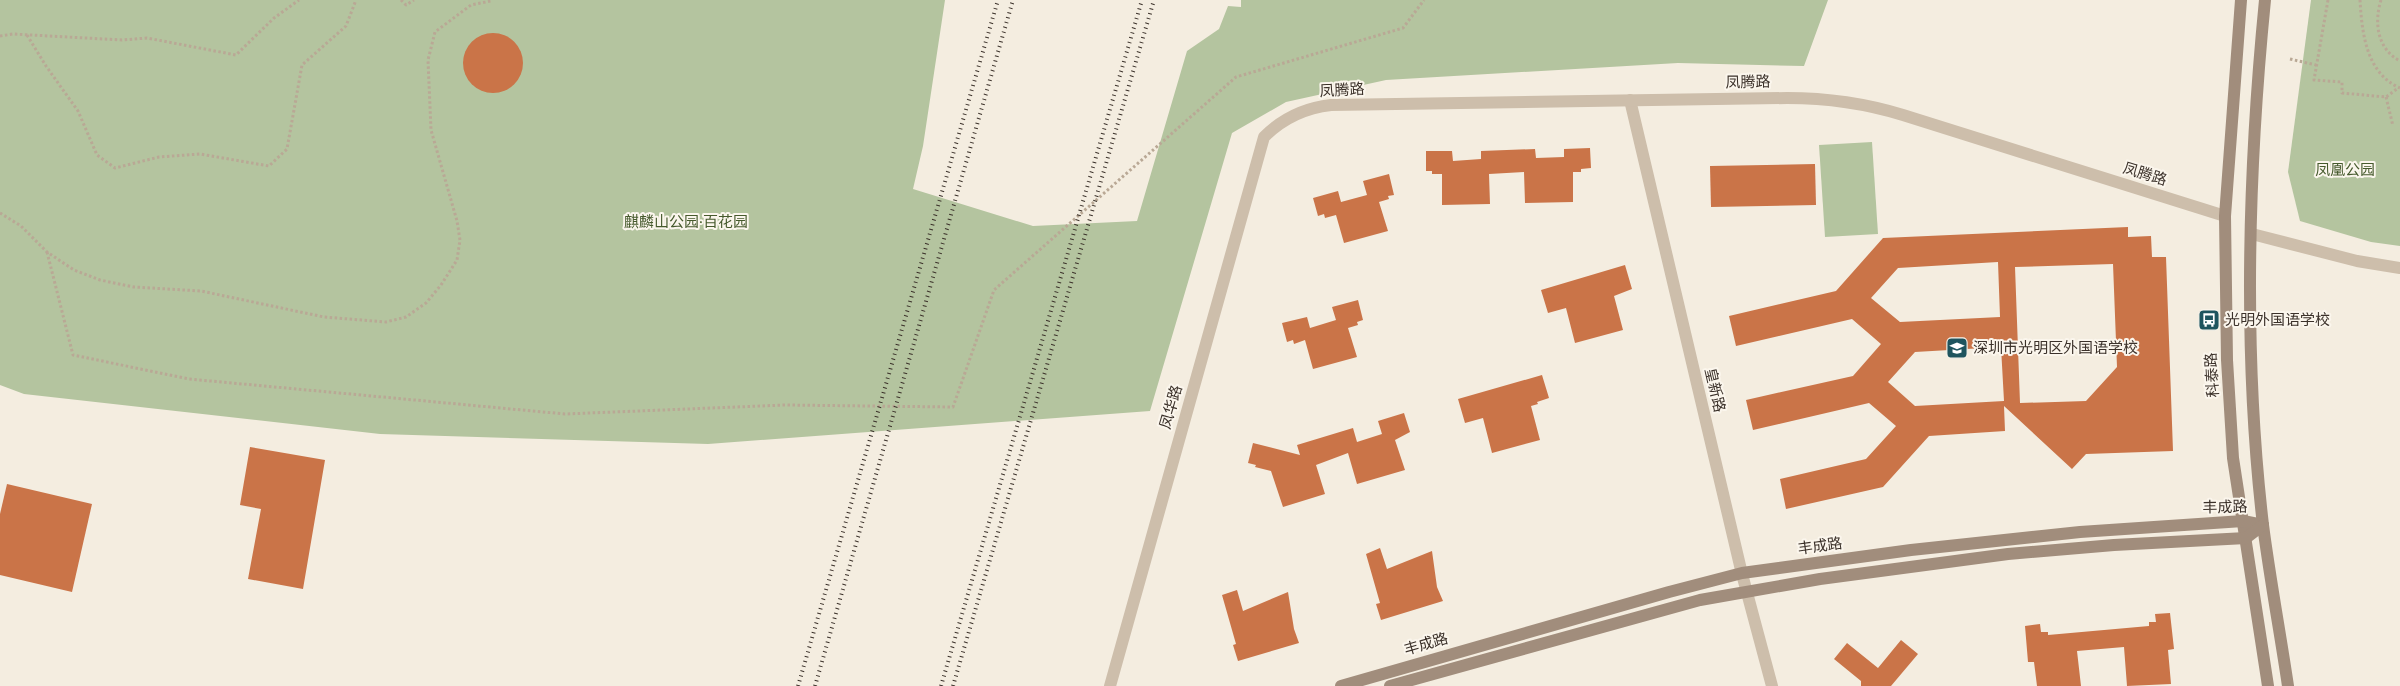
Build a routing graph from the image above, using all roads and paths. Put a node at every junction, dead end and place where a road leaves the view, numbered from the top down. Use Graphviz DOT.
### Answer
graph roads {
  1 [pos="299,0"];
  2 [pos="356,0"];
  3 [pos="401,0"];
  4 [pos="414,0"];
  5 [pos="471,0"];
  6 [pos="1424,0"];
  7 [pos="2241,0"];
  8 [pos="2265,0"];
  9 [pos="2328,0"];
  10 [pos="2360,0"];
  11 [pos="2381,0"];
  12 [pos="491,1"];
  13 [pos="471,5"];
  14 [pos="27,35"];
  15 [pos="0,36"];
  16 [pos="2290,59"];
  17 [pos="2400,61"];
  18 [pos="2316,65"];
  19 [pos="2399,88"];
  20 [pos="2386,97"];
  21 [pos="1630,100"];
  22 [pos="2393,126"];
  23 [pos="1264,138"];
  24 [pos="0,213"];
  25 [pos="2225,216"];
  26 [pos="2252,234"];
  27 [pos="48,252"];
  28 [pos="2400,268"];
  29 [pos="2243,521"];
  30 [pos="2263,525"];
  31 [pos="2246,538"];
  32 [pos="1742,574"];
  33 [pos="1746,591"];
  34 [pos="1110,686"];
  35 [pos="1343,686"];
  36 [pos="1390,686"];
  37 [pos="1772,686"];
  38 [pos="2268,686"];
  39 [pos="2288,686"];
  1 -- 14 [label="path"];
  2 -- 14 [label="path"];
  3 -- 4 [label="path"];
  5 -- 13 [label="path"];
  6 -- 27 [label="path"];
  7 -- 25 [label="main road, 科泰路"];
  8 -- 26 [label="main road"];
  9 -- 18 [label="path"];
  10 -- 19 [label="path"];
  11 -- 17 [label="path"];
  12 -- 13 [label="path"];
  13 -- 27 [label="path"];
  14 -- 15 [label="path"];
  16 -- 18 [label="path"];
  18 -- 20 [label="path"];
  19 -- 20 [label="path"];
  20 -- 22 [label="path"];
  21 -- 23 [label="street, 凤腾路"];
  21 -- 25 [label="street, 凤腾路"];
  21 -- 32 [label="street, 皇新路"];
  23 -- 34 [label="street, 凤华路"];
  24 -- 27 [label="path"];
  25 -- 29 [label="main road, 科泰路"];
  26 -- 28 [label="street"];
  26 -- 30 [label="main road"];
  29 -- 30 [label="main road, 丰成路"];
  29 -- 31 [label="main road, 科泰路"];
  29 -- 32 [label="main road, 丰成路"];
  30 -- 31 [label="main road, 丰成路"];
  30 -- 39 [label="main road"];
  31 -- 33 [label="main road, 丰成路"];
  31 -- 38 [label="main road, 科泰路"];
  32 -- 33 [label="street, 皇新路"];
  32 -- 35 [label="main road, 丰成路"];
  33 -- 36 [label="main road, 丰成路"];
  33 -- 37 [label="street, 皇新路"];
}
